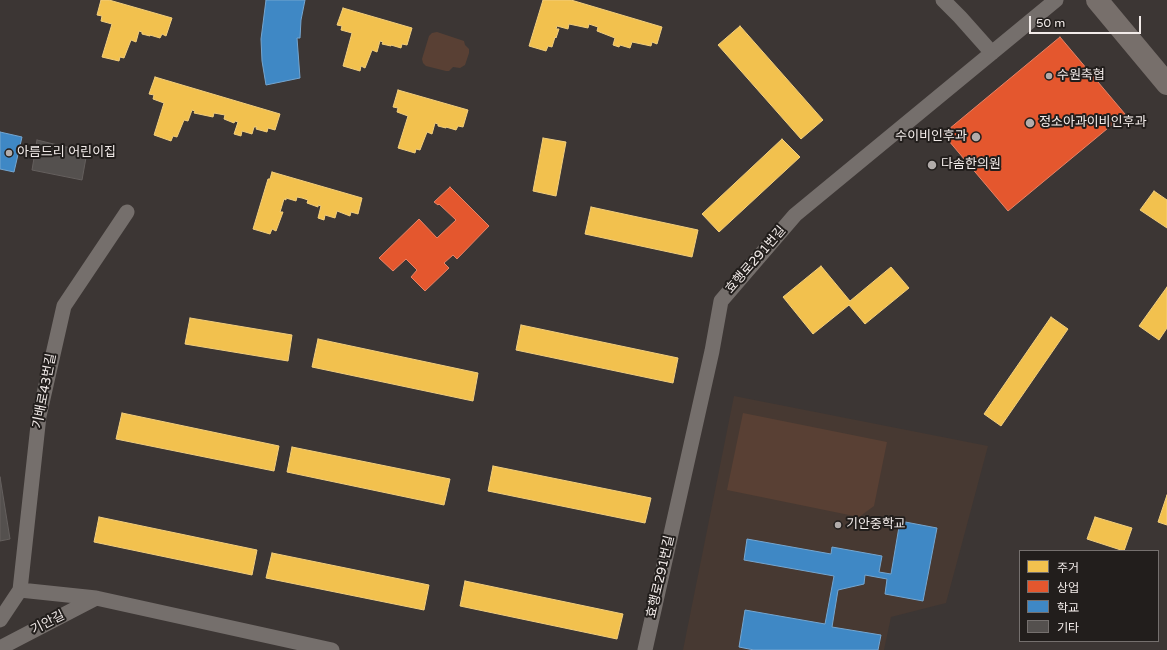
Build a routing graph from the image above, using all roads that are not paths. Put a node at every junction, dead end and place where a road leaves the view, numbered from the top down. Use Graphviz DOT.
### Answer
graph roads {
  1 [pos="943,0"];
  2 [pos="1056,0"];
  3 [pos="1097,0"];
  4 [pos="992,53"];
  5 [pos="1167,84"];
  6 [pos="127,212"];
  7 [pos="20,590"];
  8 [pos="96,598"];
  9 [pos="0,620"];
  10 [pos="0,648"];
  11 [pos="332,650"];
  12 [pos="645,650"];
  1 -- 4 [label="street"];
  2 -- 4 [label="street, 효행로291번길"];
  3 -- 5 [label="main road"];
  4 -- 12 [label="street, 효행로291번길"];
  6 -- 7 [label="street, 기배로43번길"];
  7 -- 8 [label="street"];
  7 -- 9 [label="street"];
  8 -- 10 [label="street, 기안길"];
  8 -- 11 [label="street"];
}
